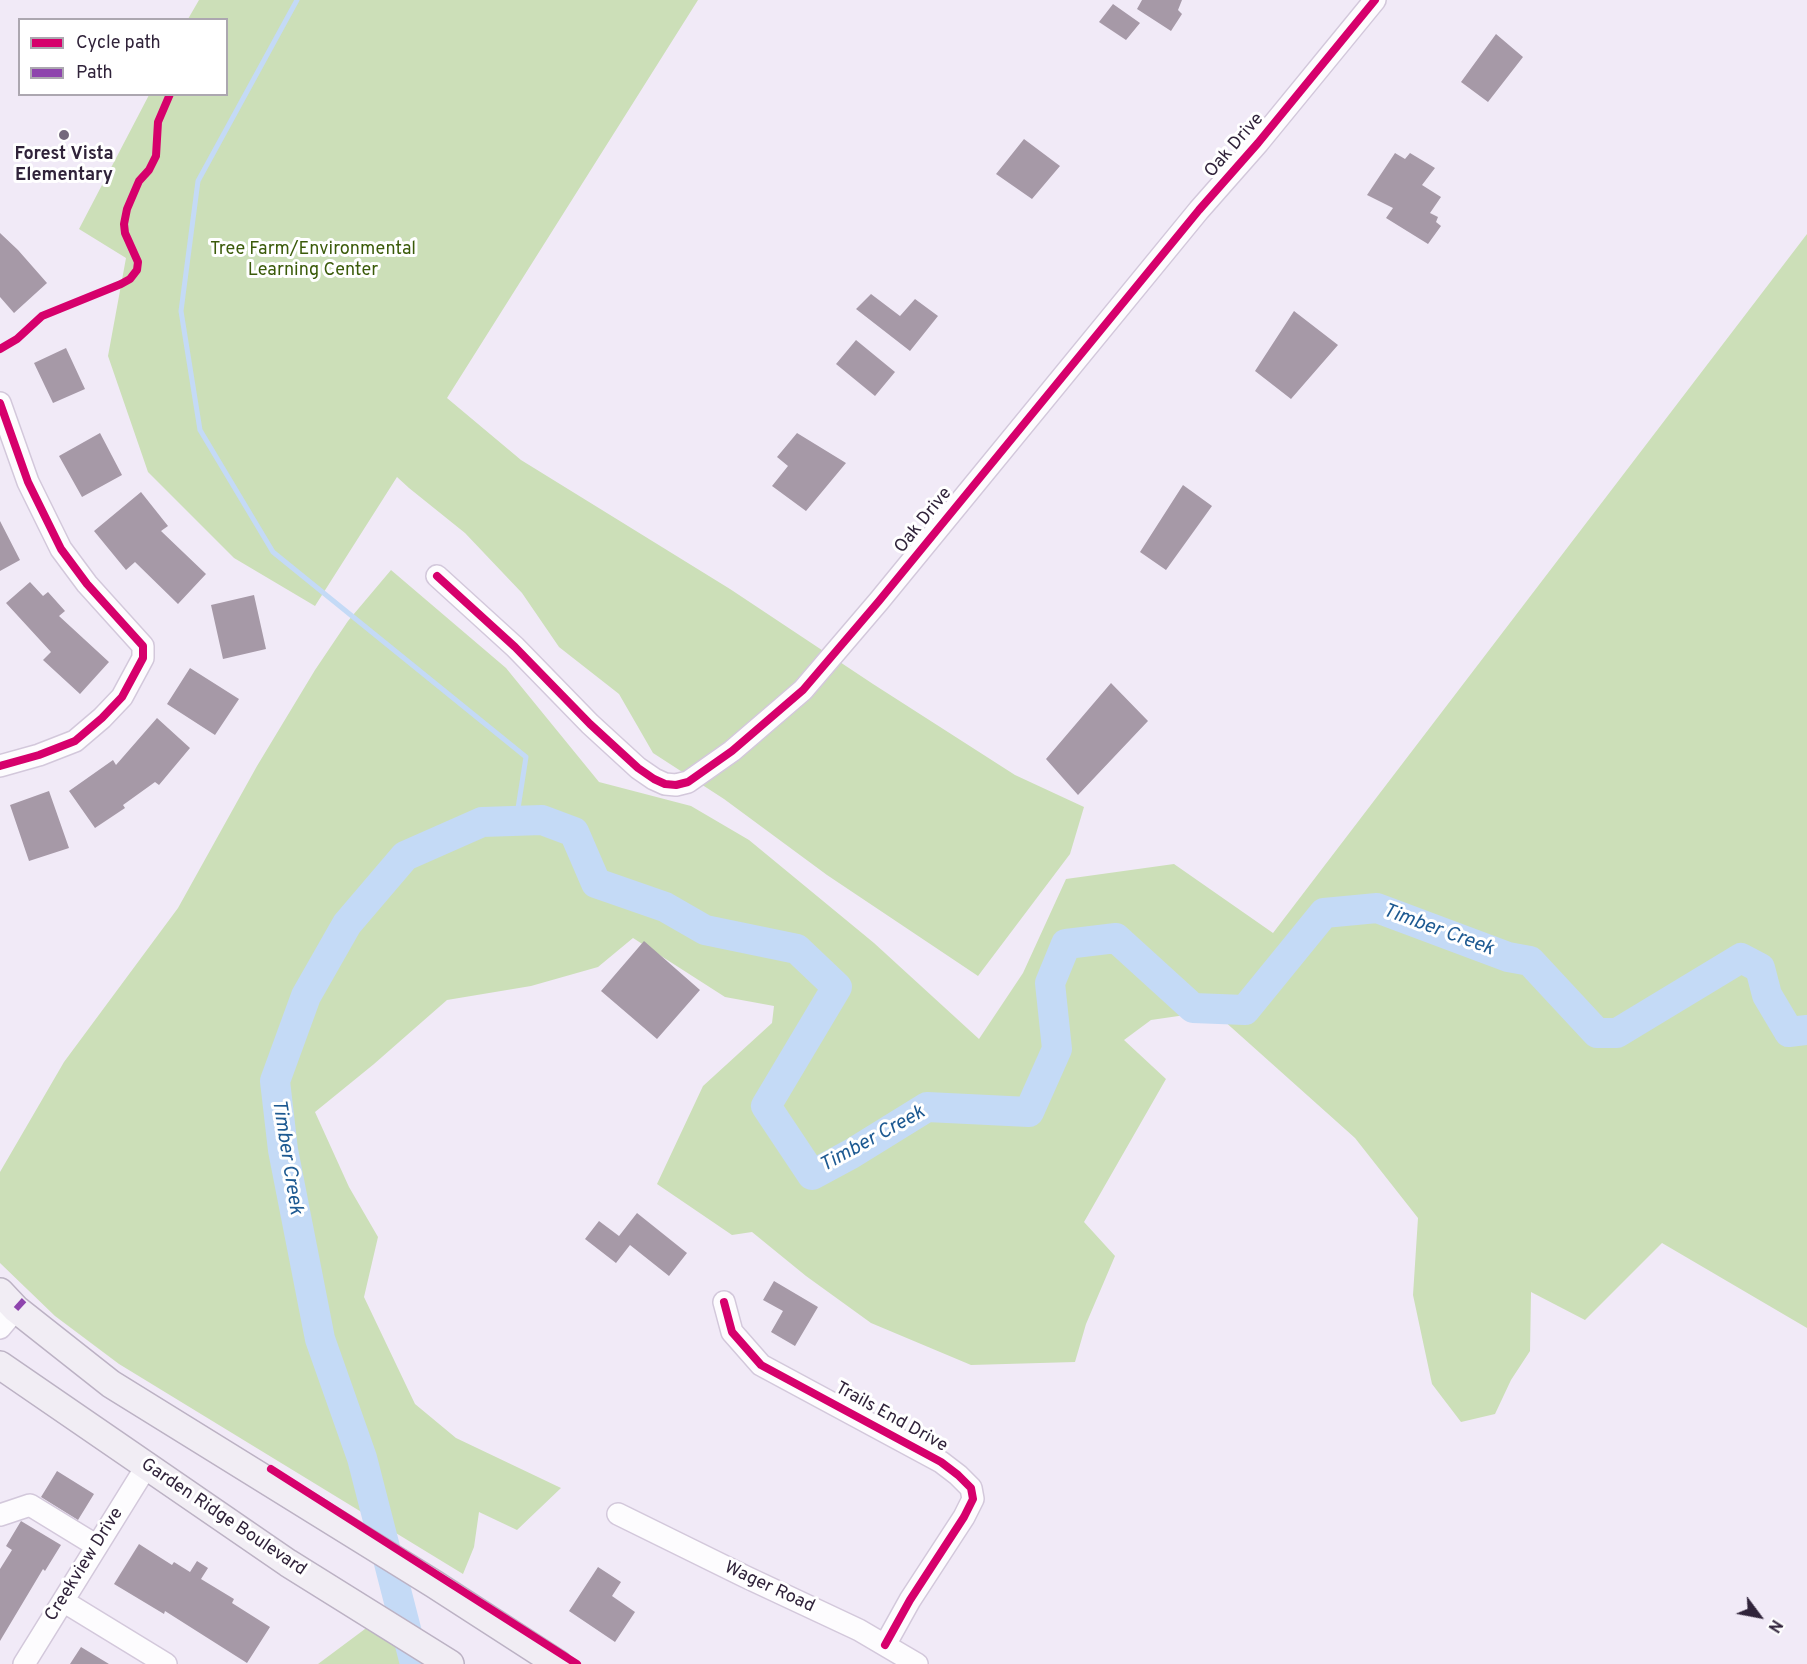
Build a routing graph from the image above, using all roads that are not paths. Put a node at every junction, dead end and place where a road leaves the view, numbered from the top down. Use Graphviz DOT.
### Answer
graph roads {
  1 [pos="1365,3"];
  2 [pos="0,403"];
  3 [pos="437,576"];
  4 [pos="0,766"];
  5 [pos="724,1302"];
  6 [pos="5,1310"];
  7 [pos="0,1365"];
  8 [pos="146,1467"];
  9 [pos="618,1514"];
  10 [pos="0,1515"];
  11 [pos="98,1546"];
  12 [pos="63,1601"];
  13 [pos="885,1645"];
  14 [pos="157,1662"];
  15 [pos="24,1664"];
  16 [pos="450,1664"];
  17 [pos="558,1664"];
  18 [pos="917,1664"];
  1 -- 3 [label="street, Oak Drive"];
  2 -- 4 [label="street"];
  5 -- 13 [label="street, Trails End Drive"];
  6 -- 17 [label="main road"];
  7 -- 8 [label="main road, Garden Ridge Boulevard"];
  8 -- 11 [label="street, Creekview Drive"];
  8 -- 16 [label="main road, Garden Ridge Boulevard"];
  9 -- 13 [label="street, Wager Road"];
  10 -- 11 [label="street"];
  11 -- 12 [label="street, Creekview Drive"];
  12 -- 14 [label="street"];
  12 -- 15 [label="street, Creekview Drive"];
  13 -- 18 [label="street, Wager Road"];
}
